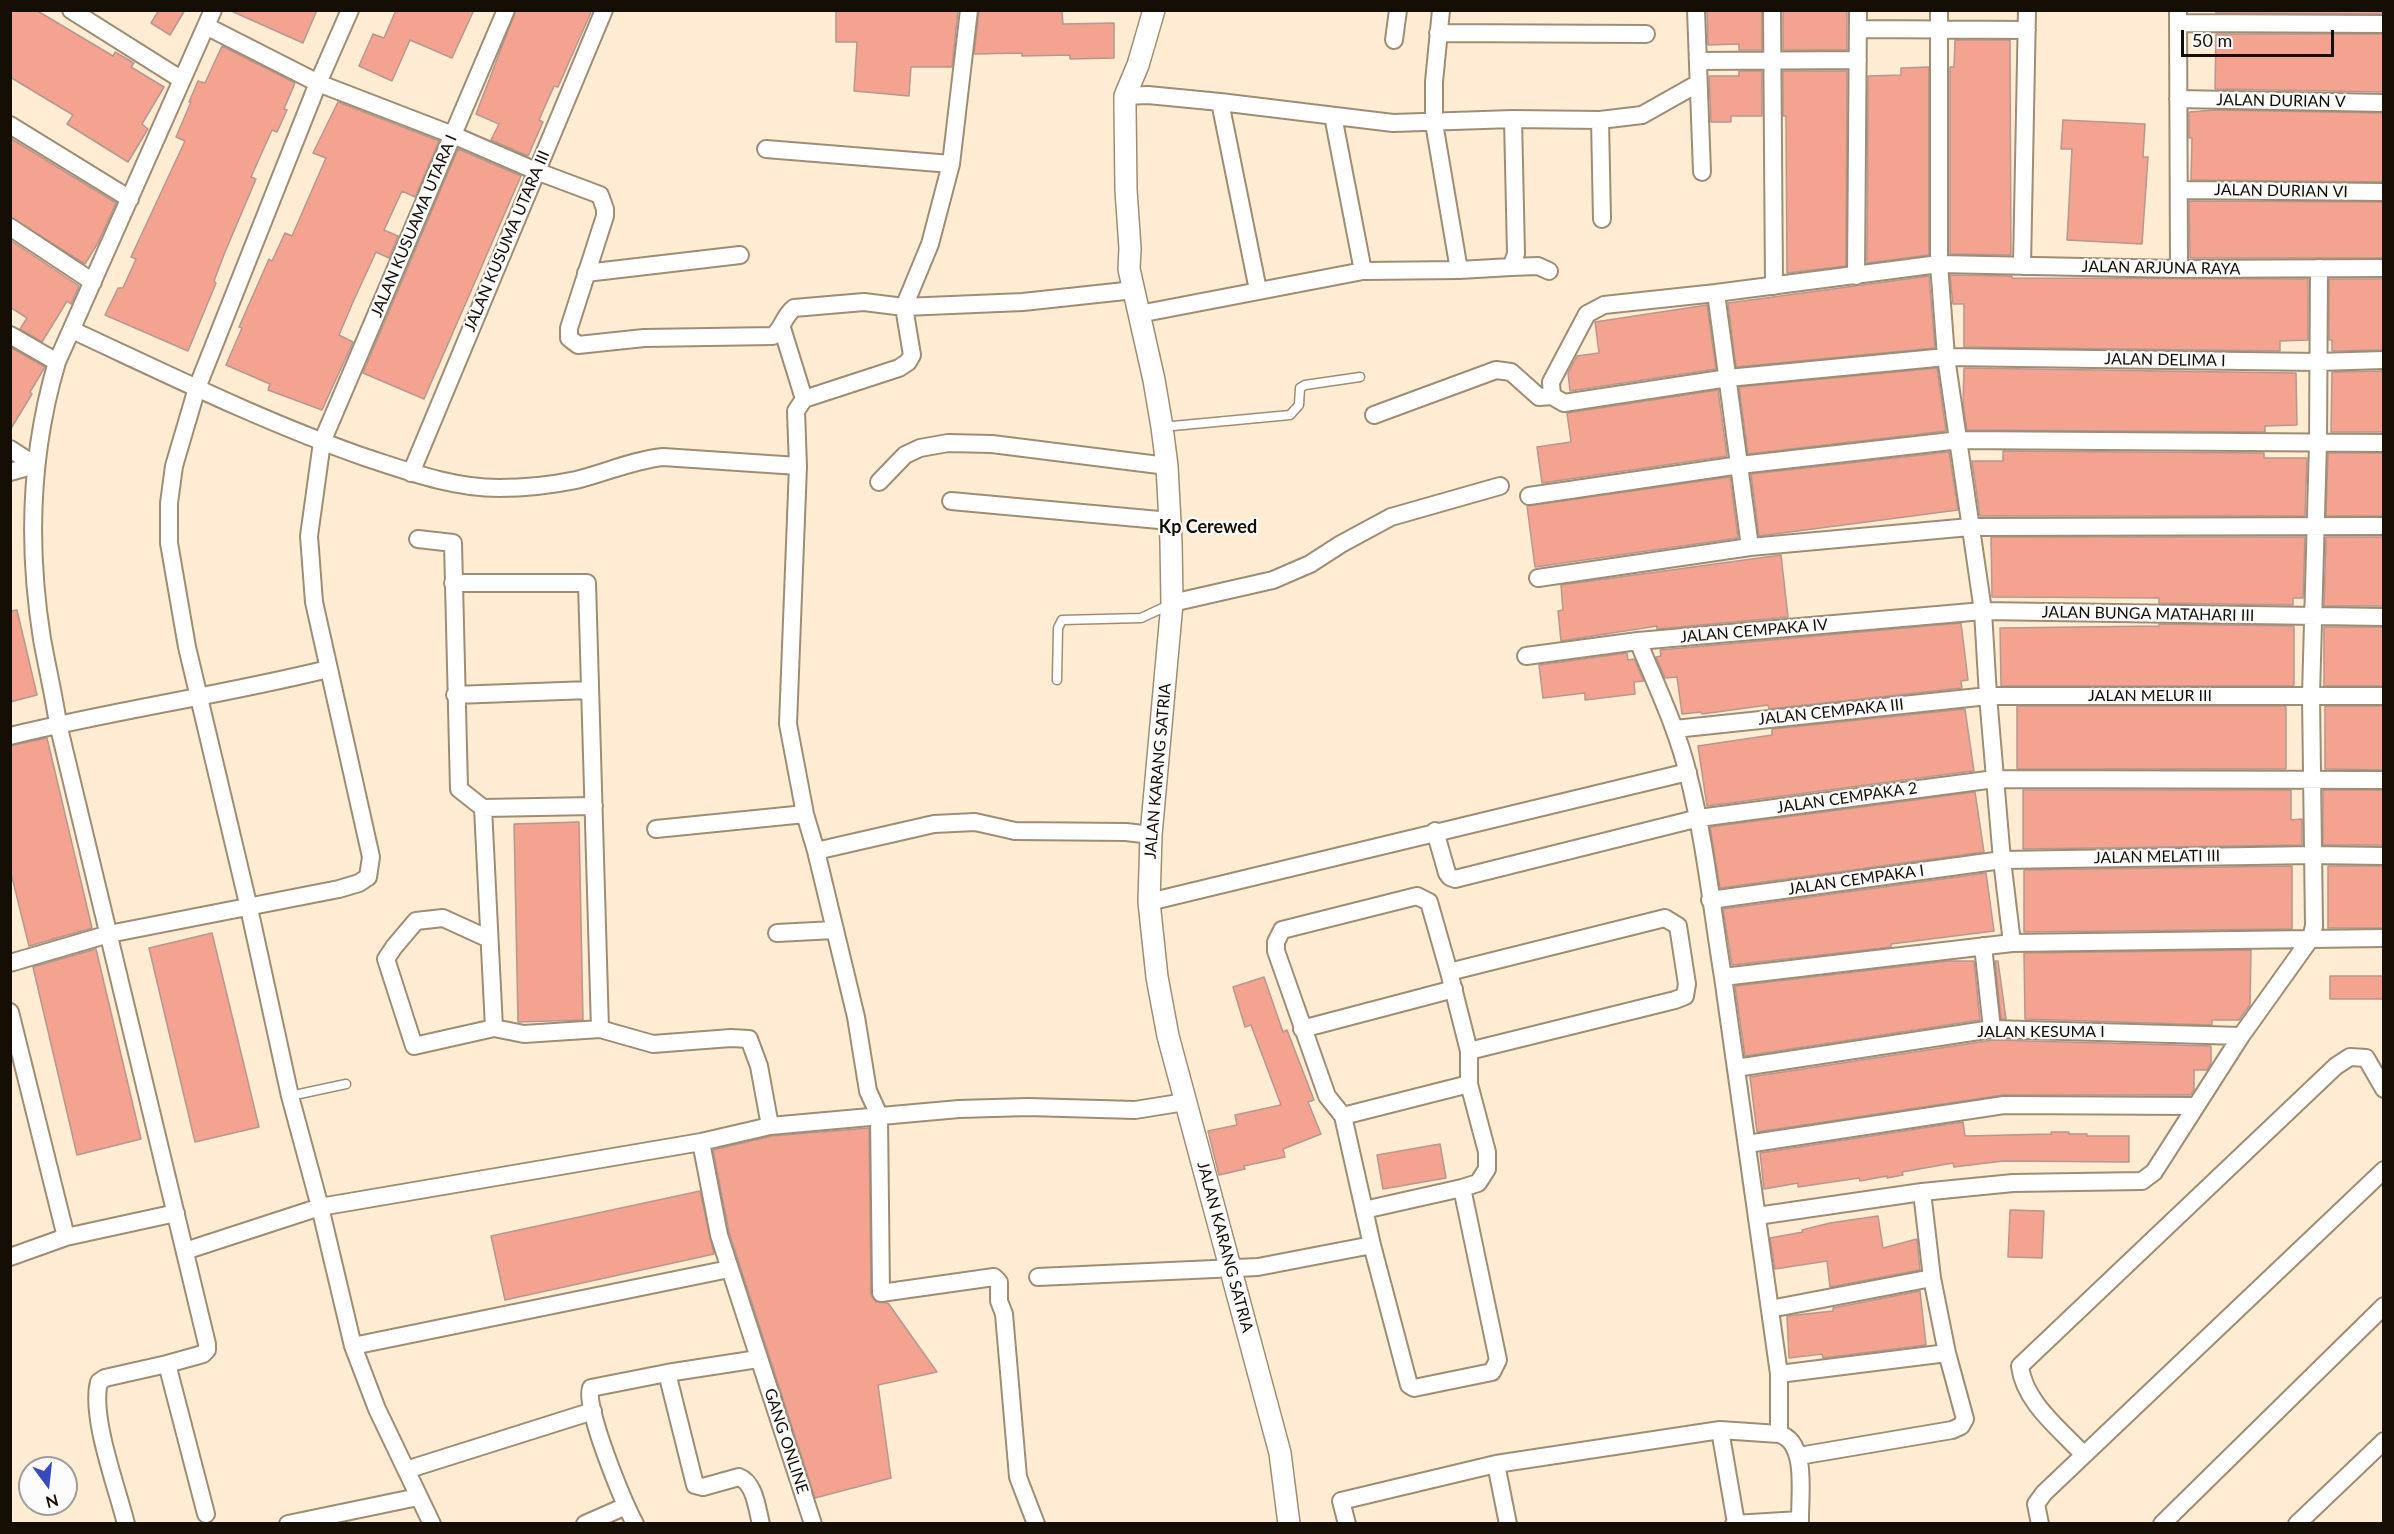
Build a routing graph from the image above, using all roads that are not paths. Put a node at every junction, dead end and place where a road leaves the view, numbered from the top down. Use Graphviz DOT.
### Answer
graph roads {
  1 [pos="71,10"];
  2 [pos="350,10"];
  3 [pos="506,10"];
  4 [pos="604,10"];
  5 [pos="969,10"];
  6 [pos="1154,10"];
  7 [pos="1398,10"];
  8 [pos="1441,10"];
  9 [pos="1696,10"];
  10 [pos="1772,10"];
  11 [pos="1858,10"];
  12 [pos="1939,10"];
  13 [pos="2027,10"];
  14 [pos="2178,17"];
  15 [pos="209,18"];
  16 [pos="2384,24"];
  17 [pos="1858,29"];
  18 [pos="1939,30"];
  19 [pos="2026,30"];
  20 [pos="1438,33"];
  21 [pos="1646,34"];
  22 [pos="1394,40"];
  23 [pos="1773,60"];
  24 [pos="1858,60"];
  25 [pos="1698,61"];
  26 [pos="182,80"];
  27 [pos="318,83"];
  28 [pos="1697,84"];
  29 [pos="1125,96"];
  30 [pos="2178,99"];
  31 [pos="1220,102"];
  32 [pos="2384,103"];
  33 [pos="1334,116"];
  34 [pos="1514,118"];
  35 [pos="1600,120"];
  36 [pos="1434,123"];
  37 [pos="10,125"];
  38 [pos="453,135"];
  39 [pos="766,149"];
  40 [pos="951,164"];
  41 [pos="536,171"];
  42 [pos="1702,171"];
  43 [pos="2179,190"];
  44 [pos="2384,192"];
  45 [pos="130,199"];
  46 [pos="1602,219"];
  47 [pos="10,227"];
  48 [pos="740,255"];
  49 [pos="1939,264"];
  50 [pos="2022,266"];
  51 [pos="1511,267"];
  52 [pos="2319,268"];
  53 [pos="2384,268"];
  54 [pos="2179,269"];
  55 [pos="1363,270"];
  56 [pos="1459,270"];
  57 [pos="1549,271"];
  58 [pos="586,273"];
  59 [pos="1856,276"];
  60 [pos="93,282"];
  61 [pos="1774,286"];
  62 [pos="1134,290"];
  63 [pos="1258,290"];
  64 [pos="1716,293"];
  65 [pos="904,307"];
  66 [pos="1139,314"];
  67 [pos="782,328"];
  68 [pos="72,330"];
  69 [pos="10,335"];
  70 [pos="1946,357"];
  71 [pos="2384,360"];
  72 [pos="57,362"];
  73 [pos="2318,362"];
  74 [pos="1360,377"];
  75 [pos="1728,378"];
  76 [pos="197,388"];
  77 [pos="1552,396"];
  78 [pos="804,399"];
  79 [pos="1374,415"];
  80 [pos="1162,427"];
  81 [pos="1960,440"];
  82 [pos="322,442"];
  83 [pos="2318,443"];
  84 [pos="2384,443"];
  85 [pos="10,449"];
  86 [pos="35,465"];
  87 [pos="1740,465"];
  88 [pos="798,466"];
  89 [pos="1167,466"];
  90 [pos="10,472"];
  91 [pos="411,473"];
  92 [pos="879,482"];
  93 [pos="1500,486"];
  94 [pos="1529,496"];
  95 [pos="951,501"];
  96 [pos="1170,521"];
  97 [pos="2316,525"];
  98 [pos="2384,526"];
  99 [pos="1970,527"];
  100 [pos="418,539"];
  101 [pos="1750,547"];
  102 [pos="1538,578"];
  103 [pos="453,583"];
  104 [pos="1172,603"];
  105 [pos="1983,610"];
  106 [pos="2313,617"];
  107 [pos="2384,617"];
  108 [pos="1638,641"];
  109 [pos="1526,656"];
  110 [pos="328,669"];
  111 [pos="1057,680"];
  112 [pos="589,690"];
  113 [pos="455,695"];
  114 [pos="2311,695"];
  115 [pos="1988,696"];
  116 [pos="2384,696"];
  117 [pos="199,697"];
  118 [pos="58,724"];
  119 [pos="1675,729"];
  120 [pos="10,736"];
  121 [pos="1688,772"];
  122 [pos="1995,778"];
  123 [pos="2312,780"];
  124 [pos="2384,780"];
  125 [pos="594,806"];
  126 [pos="483,808"];
  127 [pos="804,814"];
  128 [pos="1699,818"];
  129 [pos="656,829"];
  130 [pos="1435,831"];
  131 [pos="1151,835"];
  132 [pos="816,850"];
  133 [pos="2313,855"];
  134 [pos="2384,856"];
  135 [pos="2002,860"];
  136 [pos="1710,900"];
  137 [pos="1149,902"];
  138 [pos="249,908"];
  139 [pos="834,930"];
  140 [pos="777,933"];
  141 [pos="109,934"];
  142 [pos="2311,938"];
  143 [pos="2384,938"];
  144 [pos="489,939"];
  145 [pos="2013,943"];
  146 [pos="1983,946"];
  147 [pos="10,963"];
  148 [pos="1449,972"];
  149 [pos="1723,977"];
  150 [pos="1454,989"];
  151 [pos="10,1012"];
  152 [pos="494,1028"];
  153 [pos="600,1029"];
  154 [pos="1302,1029"];
  155 [pos="1992,1029"];
  156 [pos="2241,1036"];
  157 [pos="1469,1051"];
  158 [pos="1736,1068"];
  159 [pos="346,1084"];
  160 [pos="1469,1084"];
  161 [pos="2384,1089"];
  162 [pos="290,1096"];
  163 [pos="1185,1102"];
  164 [pos="2194,1106"];
  165 [pos="879,1116"];
  166 [pos="1343,1116"];
  167 [pos="770,1126"];
  168 [pos="701,1142"];
  169 [pos="1747,1144"];
  170 [pos="2384,1170"];
  171 [pos="1462,1188"];
  172 [pos="1922,1192"];
  173 [pos="320,1207"];
  174 [pos="1364,1210"];
  175 [pos="176,1213"];
  176 [pos="1757,1216"];
  177 [pos="66,1237"];
  178 [pos="1372,1245"];
  179 [pos="185,1251"];
  180 [pos="10,1257"];
  181 [pos="1232,1267"];
  182 [pos="729,1269"];
  183 [pos="1038,1277"];
  184 [pos="1932,1278"];
  185 [pos="2384,1306"];
  186 [pos="1770,1309"];
  187 [pos="353,1346"];
  188 [pos="1947,1353"];
  189 [pos="758,1359"];
  190 [pos="167,1364"];
  191 [pos="667,1373"];
  192 [pos="1779,1374"];
  193 [pos="593,1411"];
  194 [pos="1720,1430"];
  195 [pos="1779,1434"];
  196 [pos="2384,1441"];
  197 [pos="2084,1455"];
  198 [pos="1799,1456"];
  199 [pos="1496,1464"];
  200 [pos="406,1470"];
  201 [pos="418,1497"];
  202 [pos="626,1506"];
  203 [pos="206,1514"];
  204 [pos="1800,1522"];
  205 [pos="1735,1523"];
  206 [pos="126,1524"];
  207 [pos="288,1524"];
  208 [pos="432,1524"];
  209 [pos="585,1524"];
  210 [pos="635,1524"];
  211 [pos="762,1524"];
  212 [pos="813,1524"];
  213 [pos="1036,1524"];
  214 [pos="1289,1524"];
  215 [pos="1347,1524"];
  216 [pos="1508,1524"];
  217 [pos="2040,1524"];
  218 [pos="2162,1524"];
  219 [pos="2297,1524"];
  1 -- 26 [label="street"];
  2 -- 27 [label="street"];
  3 -- 38 [label="street, JALAN KUSUAMA UTARA I"];
  4 -- 41 [label="street, JALAN KUSUMA UTARA III"];
  5 -- 40 [label="street"];
  6 -- 29 [label="street, JALAN KARANG SATRIA"];
  7 -- 22 [label="street"];
  8 -- 20 [label="street"];
  9 -- 25 [label="street"];
  10 -- 23 [label="street"];
  11 -- 17 [label="street"];
  12 -- 18 [label="street"];
  13 -- 19 [label="street"];
  14 -- 16 [label="street"];
  14 -- 30 [label="street"];
  15 -- 26 [label="street"];
  15 -- 27 [label="street"];
  17 -- 18 [label="street"];
  17 -- 24 [label="street"];
  18 -- 19 [label="street"];
  18 -- 49 [label="street"];
  19 -- 50 [label="street"];
  20 -- 21 [label="street"];
  20 -- 36 [label="street"];
  23 -- 24 [label="street"];
  23 -- 25 [label="street"];
  23 -- 61 [label="street"];
  24 -- 59 [label="street"];
  25 -- 28 [label="street"];
  26 -- 45 [label="street"];
  27 -- 38 [label="street"];
  27 -- 76 [label="street"];
  28 -- 35 [label="street"];
  28 -- 42 [label="street"];
  29 -- 31 [label="street"];
  29 -- 62 [label="street, JALAN KARANG SATRIA"];
  30 -- 32 [label="street, JALAN DURIAN V"];
  30 -- 43 [label="street"];
  31 -- 33 [label="street"];
  31 -- 63 [label="street"];
  33 -- 36 [label="street"];
  33 -- 55 [label="street"];
  34 -- 35 [label="street"];
  34 -- 36 [label="street"];
  34 -- 51 [label="street"];
  35 -- 46 [label="street"];
  36 -- 56 [label="street"];
  37 -- 45 [label="street"];
  38 -- 41 [label="street"];
  38 -- 82 [label="street, JALAN KUSUAMA UTARA I"];
  39 -- 40 [label="street"];
  40 -- 65 [label="street"];
  41 -- 58 [label="street"];
  41 -- 91 [label="street, JALAN KUSUMA UTARA III"];
  43 -- 44 [label="street, JALAN DURIAN VI"];
  43 -- 54 [label="street"];
  45 -- 60 [label="street"];
  47 -- 60 [label="street"];
  48 -- 58 [label="street"];
  49 -- 50 [label="street, JALAN ARJUNA RAYA"];
  49 -- 59 [label="street, JALAN ARJUNA RAYA"];
  49 -- 70 [label="street"];
  50 -- 54 [label="street, JALAN ARJUNA RAYA"];
  51 -- 56 [label="street"];
  51 -- 57 [label="street"];
  52 -- 53 [label="street, JALAN ARJUNA RAYA"];
  52 -- 54 [label="street, JALAN ARJUNA RAYA"];
  52 -- 73 [label="street"];
  55 -- 56 [label="street"];
  55 -- 63 [label="street"];
  58 -- 67 [label="street"];
  59 -- 61 [label="street, JALAN ARJUNA RAYA"];
  60 -- 68 [label="street"];
  61 -- 64 [label="street, JALAN ARJUNA RAYA"];
  62 -- 65 [label="street"];
  62 -- 66 [label="street, JALAN KARANG SATRIA"];
  63 -- 66 [label="street"];
  64 -- 75 [label="street"];
  64 -- 77 [label="street, JALAN ARJUNA RAYA"];
  65 -- 67 [label="street"];
  65 -- 78 [label="street"];
  66 -- 80 [label="street, JALAN KARANG SATRIA"];
  67 -- 78 [label="street"];
  68 -- 72 [label="street"];
  68 -- 76 [label="street"];
  69 -- 72 [label="street"];
  70 -- 73 [label="street, JALAN DELIMA I"];
  70 -- 75 [label="street, JALAN DELIMA I"];
  70 -- 81 [label="street"];
  71 -- 73 [label="street, JALAN DELIMA I"];
  72 -- 86 [label="street"];
  73 -- 83 [label="street"];
  74 -- 80 [label="lane"];
  75 -- 77 [label="street, JALAN DELIMA I"];
  75 -- 87 [label="street"];
  76 -- 82 [label="street"];
  76 -- 117 [label="street"];
  77 -- 79 [label="street, JALAN DELIMA I"];
  78 -- 88 [label="street"];
  80 -- 89 [label="street, JALAN KARANG SATRIA"];
  81 -- 83 [label="street"];
  81 -- 87 [label="street"];
  81 -- 99 [label="street"];
  82 -- 91 [label="street"];
  82 -- 110 [label="street, JALAN KUSUAMA UTARA I"];
  83 -- 84 [label="street"];
  83 -- 97 [label="street"];
  85 -- 86 [label="street"];
  86 -- 90 [label="street"];
  86 -- 118 [label="street"];
  87 -- 94 [label="street"];
  87 -- 101 [label="street"];
  88 -- 91 [label="street"];
  88 -- 127 [label="street"];
  89 -- 92 [label="street"];
  89 -- 96 [label="street, JALAN KARANG SATRIA"];
  93 -- 104 [label="street"];
  95 -- 96 [label="street"];
  96 -- 104 [label="street, JALAN KARANG SATRIA"];
  97 -- 98 [label="street"];
  97 -- 99 [label="street"];
  97 -- 106 [label="street"];
  99 -- 101 [label="street"];
  99 -- 105 [label="street"];
  100 -- 103 [label="street"];
  101 -- 102 [label="street"];
  103 -- 112 [label="street"];
  103 -- 113 [label="street"];
  104 -- 111 [label="lane"];
  104 -- 131 [label="street, JALAN KARANG SATRIA"];
  105 -- 106 [label="street, JALAN BUNGA MATAHARI III"];
  105 -- 108 [label="street, JALAN CEMPAKA IV"];
  105 -- 115 [label="street"];
  106 -- 107 [label="street, JALAN BUNGA MATAHARI III"];
  106 -- 114 [label="street"];
  108 -- 109 [label="street, JALAN CEMPAKA IV"];
  108 -- 119 [label="street"];
  110 -- 117 [label="street"];
  110 -- 138 [label="street, JALAN KUSUAMA UTARA I"];
  112 -- 113 [label="street"];
  112 -- 125 [label="street"];
  113 -- 126 [label="street"];
  114 -- 115 [label="street, JALAN MELUR III"];
  114 -- 116 [label="street, JALAN MELUR III"];
  114 -- 123 [label="street"];
  115 -- 119 [label="street, JALAN CEMPAKA III"];
  115 -- 122 [label="street"];
  117 -- 118 [label="street"];
  117 -- 138 [label="street"];
  118 -- 120 [label="street"];
  118 -- 141 [label="street"];
  119 -- 121 [label="street"];
  121 -- 128 [label="street"];
  121 -- 130 [label="street"];
  122 -- 123 [label="street, JALAN CEMPAKA 2"];
  122 -- 128 [label="street, JALAN CEMPAKA 2"];
  122 -- 135 [label="street"];
  123 -- 124 [label="street, JALAN CEMPAKA 2"];
  123 -- 133 [label="street"];
  125 -- 126 [label="street"];
  125 -- 153 [label="street"];
  126 -- 144 [label="street"];
  127 -- 129 [label="street"];
  127 -- 132 [label="street"];
  128 -- 130 [label="street, JALAN CEMPAKA 2"];
  128 -- 136 [label="street"];
  130 -- 137 [label="street"];
  131 -- 132 [label="street"];
  131 -- 137 [label="street, JALAN KARANG SATRIA"];
  132 -- 139 [label="street"];
  133 -- 134 [label="street, JALAN MELATI III"];
  133 -- 135 [label="street, JALAN MELATI III"];
  133 -- 142 [label="street"];
  135 -- 136 [label="street, JALAN CEMPAKA I"];
  135 -- 145 [label="street"];
  136 -- 149 [label="street"];
  137 -- 163 [label="street, JALAN KARANG SATRIA"];
  138 -- 141 [label="street"];
  138 -- 162 [label="street"];
  139 -- 140 [label="street"];
  139 -- 165 [label="street"];
  141 -- 147 [label="street"];
  141 -- 175 [label="street"];
  142 -- 143 [label="street"];
  142 -- 145 [label="street"];
  142 -- 156 [label="street"];
  144 -- 152 [label="street"];
  144 -- 152 [label="street"];
  145 -- 146 [label="street"];
  146 -- 149 [label="street"];
  146 -- 155 [label="street"];
  148 -- 150 [label="street"];
  148 -- 154 [label="street"];
  148 -- 157 [label="street"];
  149 -- 158 [label="street"];
  150 -- 154 [label="street"];
  150 -- 157 [label="street"];
  151 -- 177 [label="street"];
  152 -- 153 [label="street"];
  153 -- 167 [label="street"];
  154 -- 166 [label="street"];
  155 -- 156 [label="street, JALAN KESUMA I"];
  155 -- 158 [label="street, JALAN KESUMA I"];
  156 -- 164 [label="street"];
  157 -- 160 [label="street"];
  158 -- 169 [label="street"];
  159 -- 162 [label="lane"];
  160 -- 166 [label="street"];
  160 -- 171 [label="street"];
  161 -- 197 [label="street"];
  162 -- 173 [label="street"];
  163 -- 165 [label="street"];
  163 -- 181 [label="street, JALAN KARANG SATRIA"];
  164 -- 169 [label="street"];
  164 -- 172 [label="street"];
  165 -- 167 [label="street"];
  165 -- 213 [label="street"];
  166 -- 174 [label="street"];
  167 -- 168 [label="street"];
  168 -- 173 [label="street"];
  168 -- 182 [label="street, GANG ONLINE"];
  169 -- 176 [label="street"];
  170 -- 197 [label="street"];
  171 -- 174 [label="street"];
  171 -- 178 [label="street"];
  172 -- 176 [label="street"];
  172 -- 184 [label="street"];
  173 -- 179 [label="street"];
  173 -- 187 [label="street"];
  174 -- 178 [label="street"];
  175 -- 177 [label="street"];
  175 -- 179 [label="street"];
  176 -- 186 [label="street"];
  177 -- 180 [label="street"];
  178 -- 181 [label="street"];
  179 -- 190 [label="street"];
  181 -- 183 [label="street"];
  181 -- 214 [label="street, JALAN KARANG SATRIA"];
  182 -- 187 [label="street"];
  182 -- 189 [label="street, GANG ONLINE"];
  184 -- 186 [label="street"];
  184 -- 188 [label="street"];
  185 -- 218 [label="street"];
  186 -- 192 [label="street"];
  187 -- 200 [label="street"];
  188 -- 192 [label="street"];
  188 -- 198 [label="street"];
  189 -- 191 [label="street"];
  189 -- 212 [label="street, GANG ONLINE"];
  190 -- 203 [label="street"];
  190 -- 206 [label="street"];
  191 -- 193 [label="street"];
  191 -- 211 [label="street"];
  192 -- 195 [label="street"];
  193 -- 200 [label="street"];
  193 -- 202 [label="street"];
  194 -- 195 [label="street"];
  194 -- 199 [label="street"];
  194 -- 205 [label="street"];
  195 -- 198 [label="street"];
  196 -- 219 [label="street"];
  197 -- 217 [label="street"];
  198 -- 204 [label="street"];
  199 -- 215 [label="street"];
  199 -- 216 [label="street"];
  200 -- 201 [label="street"];
  201 -- 207 [label="street"];
  201 -- 208 [label="street"];
  202 -- 209 [label="street"];
  202 -- 210 [label="street"];
  204 -- 205 [label="street"];
}
